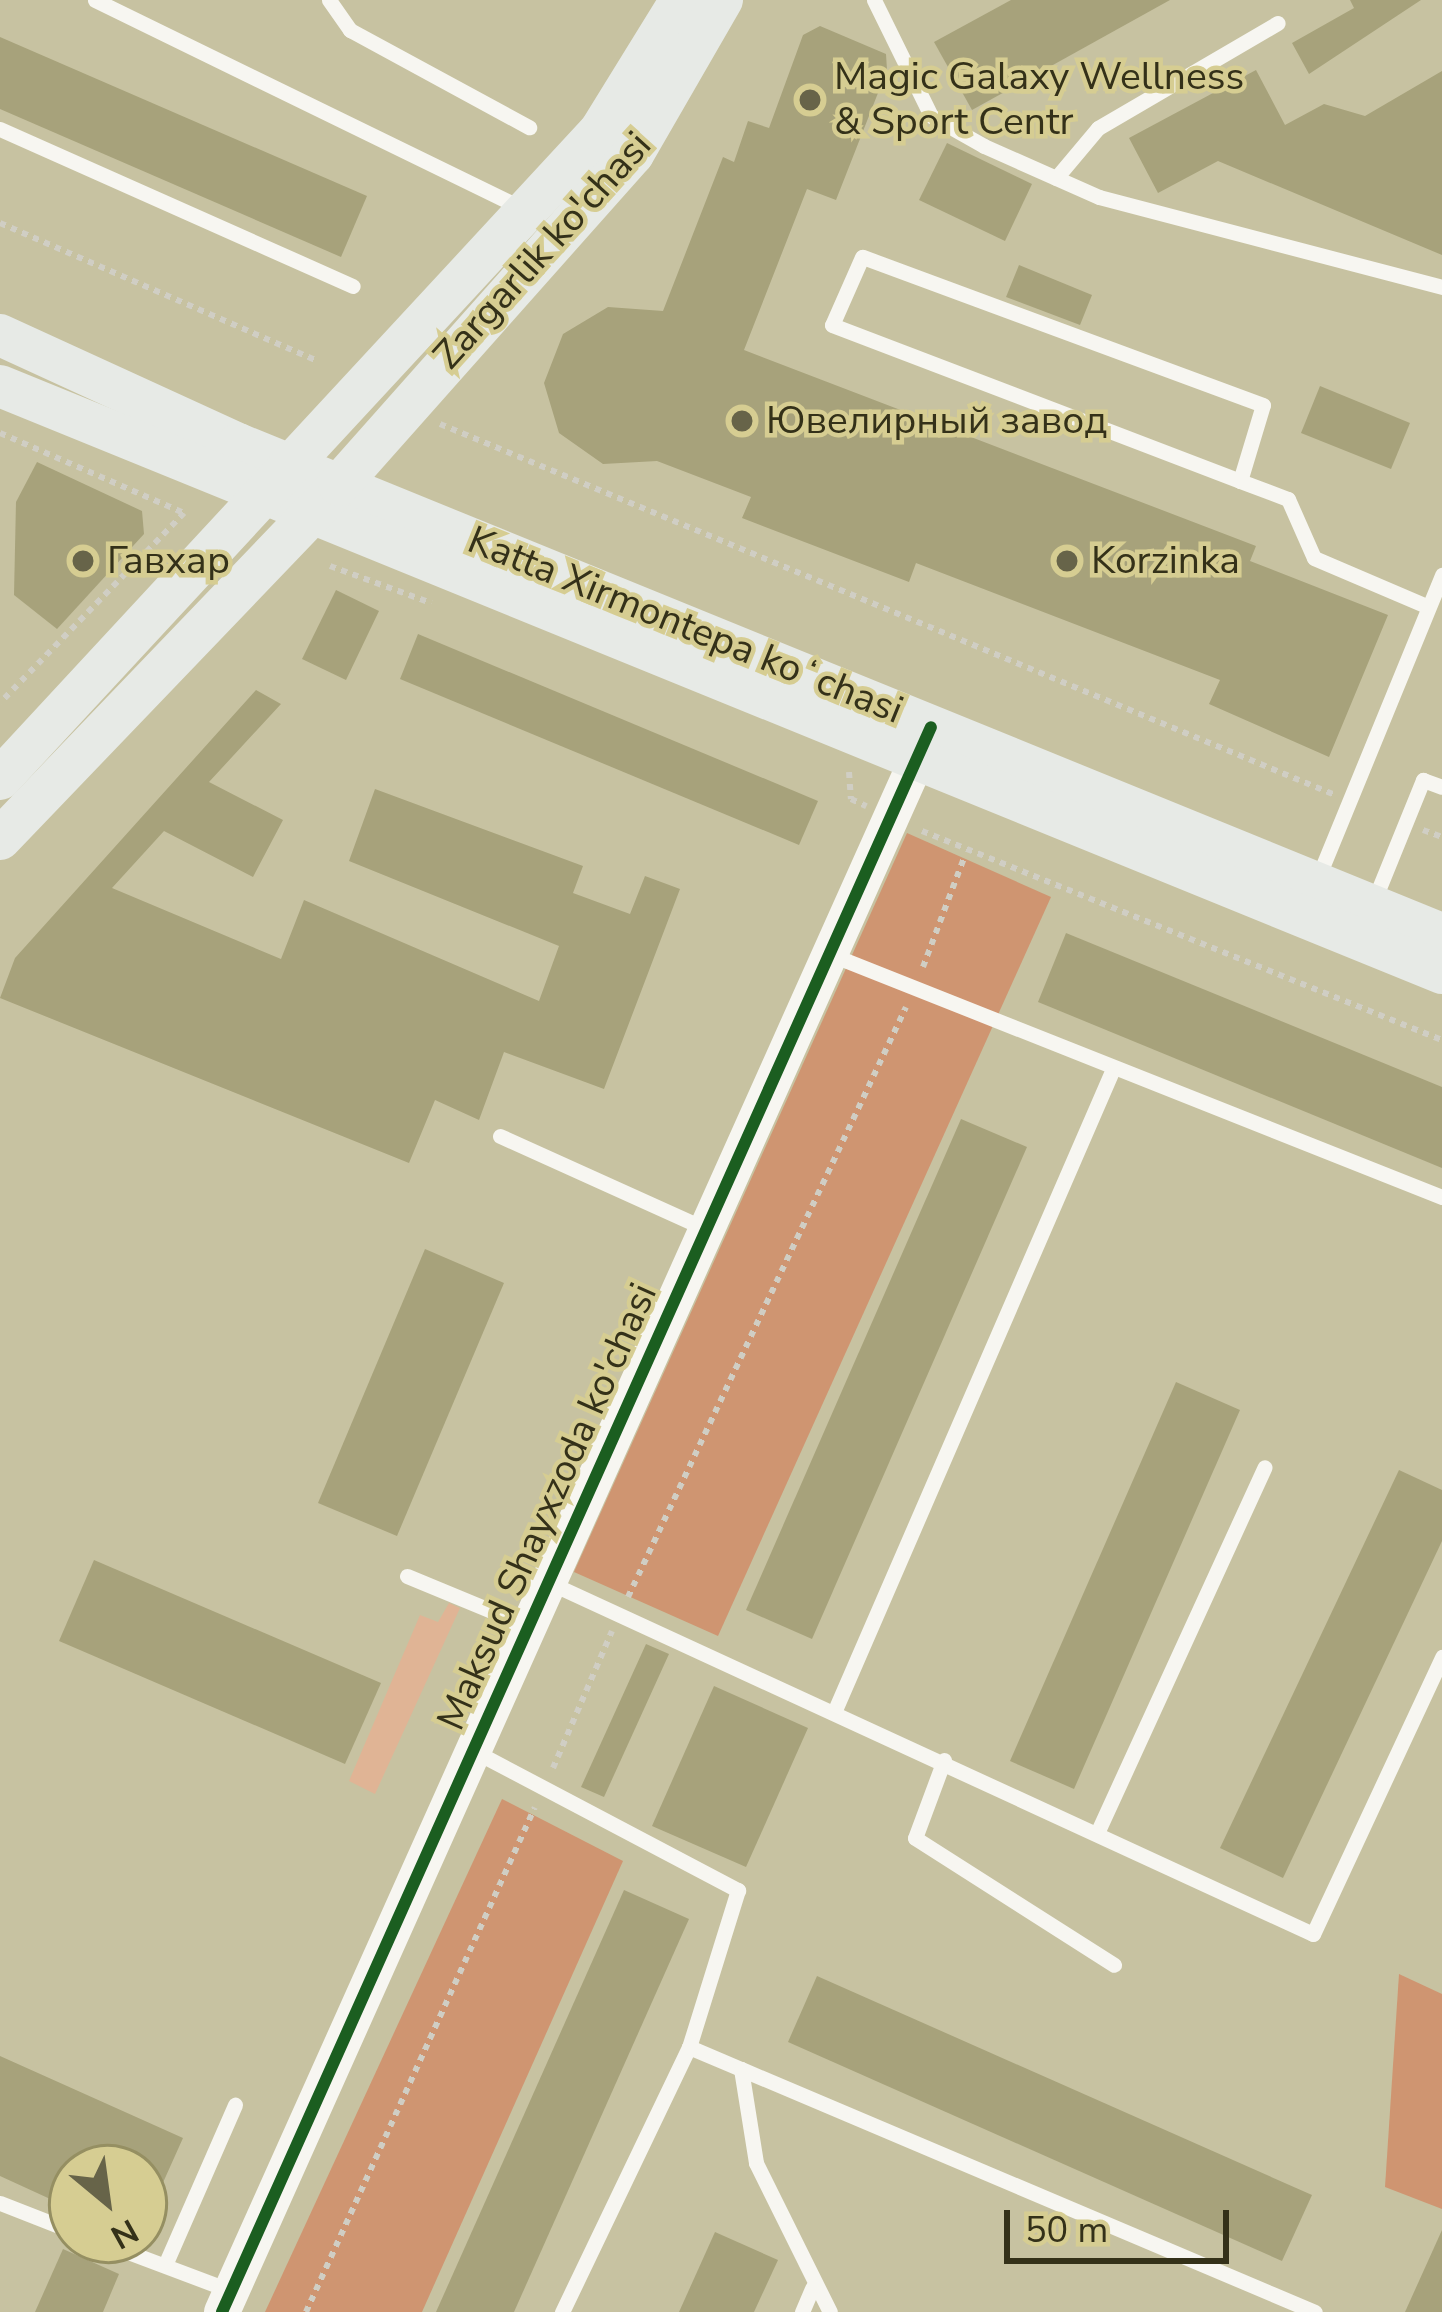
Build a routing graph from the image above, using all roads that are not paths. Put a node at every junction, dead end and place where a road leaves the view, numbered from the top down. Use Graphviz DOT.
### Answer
graph roads {
  1 [pos="95,0"];
  2 [pos="328,0"];
  3 [pos="681,0"];
  4 [pos="722,0"];
  5 [pos="874,0"];
  6 [pos="1278,23"];
  7 [pos="529,127"];
  8 [pos="0,129"];
  9 [pos="1056,178"];
  10 [pos="528,211"];
  11 [pos="353,286"];
  12 [pos="1442,286"];
  13 [pos="0,335"];
  14 [pos="0,386"];
  15 [pos="1240,481"];
  16 [pos="303,494"];
  17 [pos="1442,575"];
  18 [pos="1424,604"];
  19 [pos="924,743"];
  20 [pos="0,779"];
  21 [pos="1442,787"];
  22 [pos="0,838"];
  23 [pos="1316,882"];
  24 [pos="1372,905"];
  25 [pos="1442,934"];
  26 [pos="830,954"];
  27 [pos="1442,974"];
  28 [pos="1112,1071"];
  29 [pos="500,1136"];
  30 [pos="1442,1197"];
  31 [pos="706,1229"];
  32 [pos="1265,1467"];
  33 [pos="407,1576"];
  34 [pos="548,1582"];
  35 [pos="527,1626"];
  36 [pos="1442,1657"];
  37 [pos="835,1710"];
  38 [pos="472,1750"];
  39 [pos="944,1760"];
  40 [pos="1098,1831"];
  41 [pos="1114,1965"];
  42 [pos="689,2047"];
  43 [pos="741,2069"];
  44 [pos="235,2104"];
  45 [pos="0,2203"];
  46 [pos="48,2222"];
  47 [pos="160,2264"];
  48 [pos="165,2266"];
  49 [pos="812,2288"];
  50 [pos="227,2302"];
  51 [pos="562,2312"];
  52 [pos="802,2312"];
  53 [pos="830,2312"];
  54 [pos="1315,2312"];
  1 -- 10 [label="lane"];
  2 -- 7 [label="lane"];
  3 -- 10 [label="main road, Zargarlik ko'chasi"];
  4 -- 16 [label="main road, Zargarlik ko'chasi"];
  5 -- 9 [label="lane"];
  6 -- 9 [label="lane"];
  8 -- 11 [label="lane"];
  9 -- 12 [label="lane"];
  10 -- 16 [label="main road, Zargarlik ko'chasi"];
  13 -- 16 [label="main road, Katta Xirmontepa koʻchasi"];
  14 -- 16 [label="main road, Katta Xirmontepa koʻchasi"];
  15 -- 15 [label="lane"];
  15 -- 18 [label="lane"];
  16 -- 19 [label="main road, Katta Xirmontepa koʻchasi"];
  16 -- 20 [label="main road, Zargarlik ko'chasi"];
  16 -- 22 [label="main road, Zargarlik ko'chasi"];
  17 -- 18 [label="lane"];
  18 -- 23 [label="lane"];
  19 -- 23 [label="main road, Katta Xirmontepa koʻchasi"];
  19 -- 26 [label="street, Maksud Shayxzoda ko'chasi"];
  19 -- 27 [label="main road, Katta Xirmontepa koʻchasi"];
  21 -- 24 [label="lane"];
  23 -- 24 [label="main road, Katta Xirmontepa koʻchasi"];
  24 -- 25 [label="main road, Katta Xirmontepa koʻchasi"];
  26 -- 28 [label="lane"];
  26 -- 31 [label="street, Maksud Shayxzoda ko'chasi"];
  28 -- 30 [label="lane"];
  28 -- 37 [label="lane"];
  29 -- 31 [label="lane"];
  31 -- 34 [label="street, Maksud Shayxzoda ko'chasi"];
  32 -- 40 [label="lane"];
  33 -- 35 [label="lane"];
  34 -- 35 [label="street, Maksud Shayxzoda ko'chasi"];
  34 -- 37 [label="lane"];
  35 -- 38 [label="street, Maksud Shayxzoda ko'chasi"];
  36 -- 40 [label="lane"];
  37 -- 39 [label="lane"];
  38 -- 42 [label="lane"];
  38 -- 50 [label="street, Maksud Shayxzoda ko'chasi"];
  39 -- 40 [label="lane"];
  39 -- 41 [label="lane"];
  42 -- 43 [label="lane"];
  42 -- 51 [label="lane"];
  43 -- 49 [label="lane"];
  43 -- 54 [label="lane"];
  44 -- 48 [label="lane"];
  45 -- 46 [label="lane"];
  47 -- 48 [label="lane"];
  48 -- 50 [label="lane"];
  49 -- 52 [label="lane"];
  49 -- 53 [label="lane"];
}
